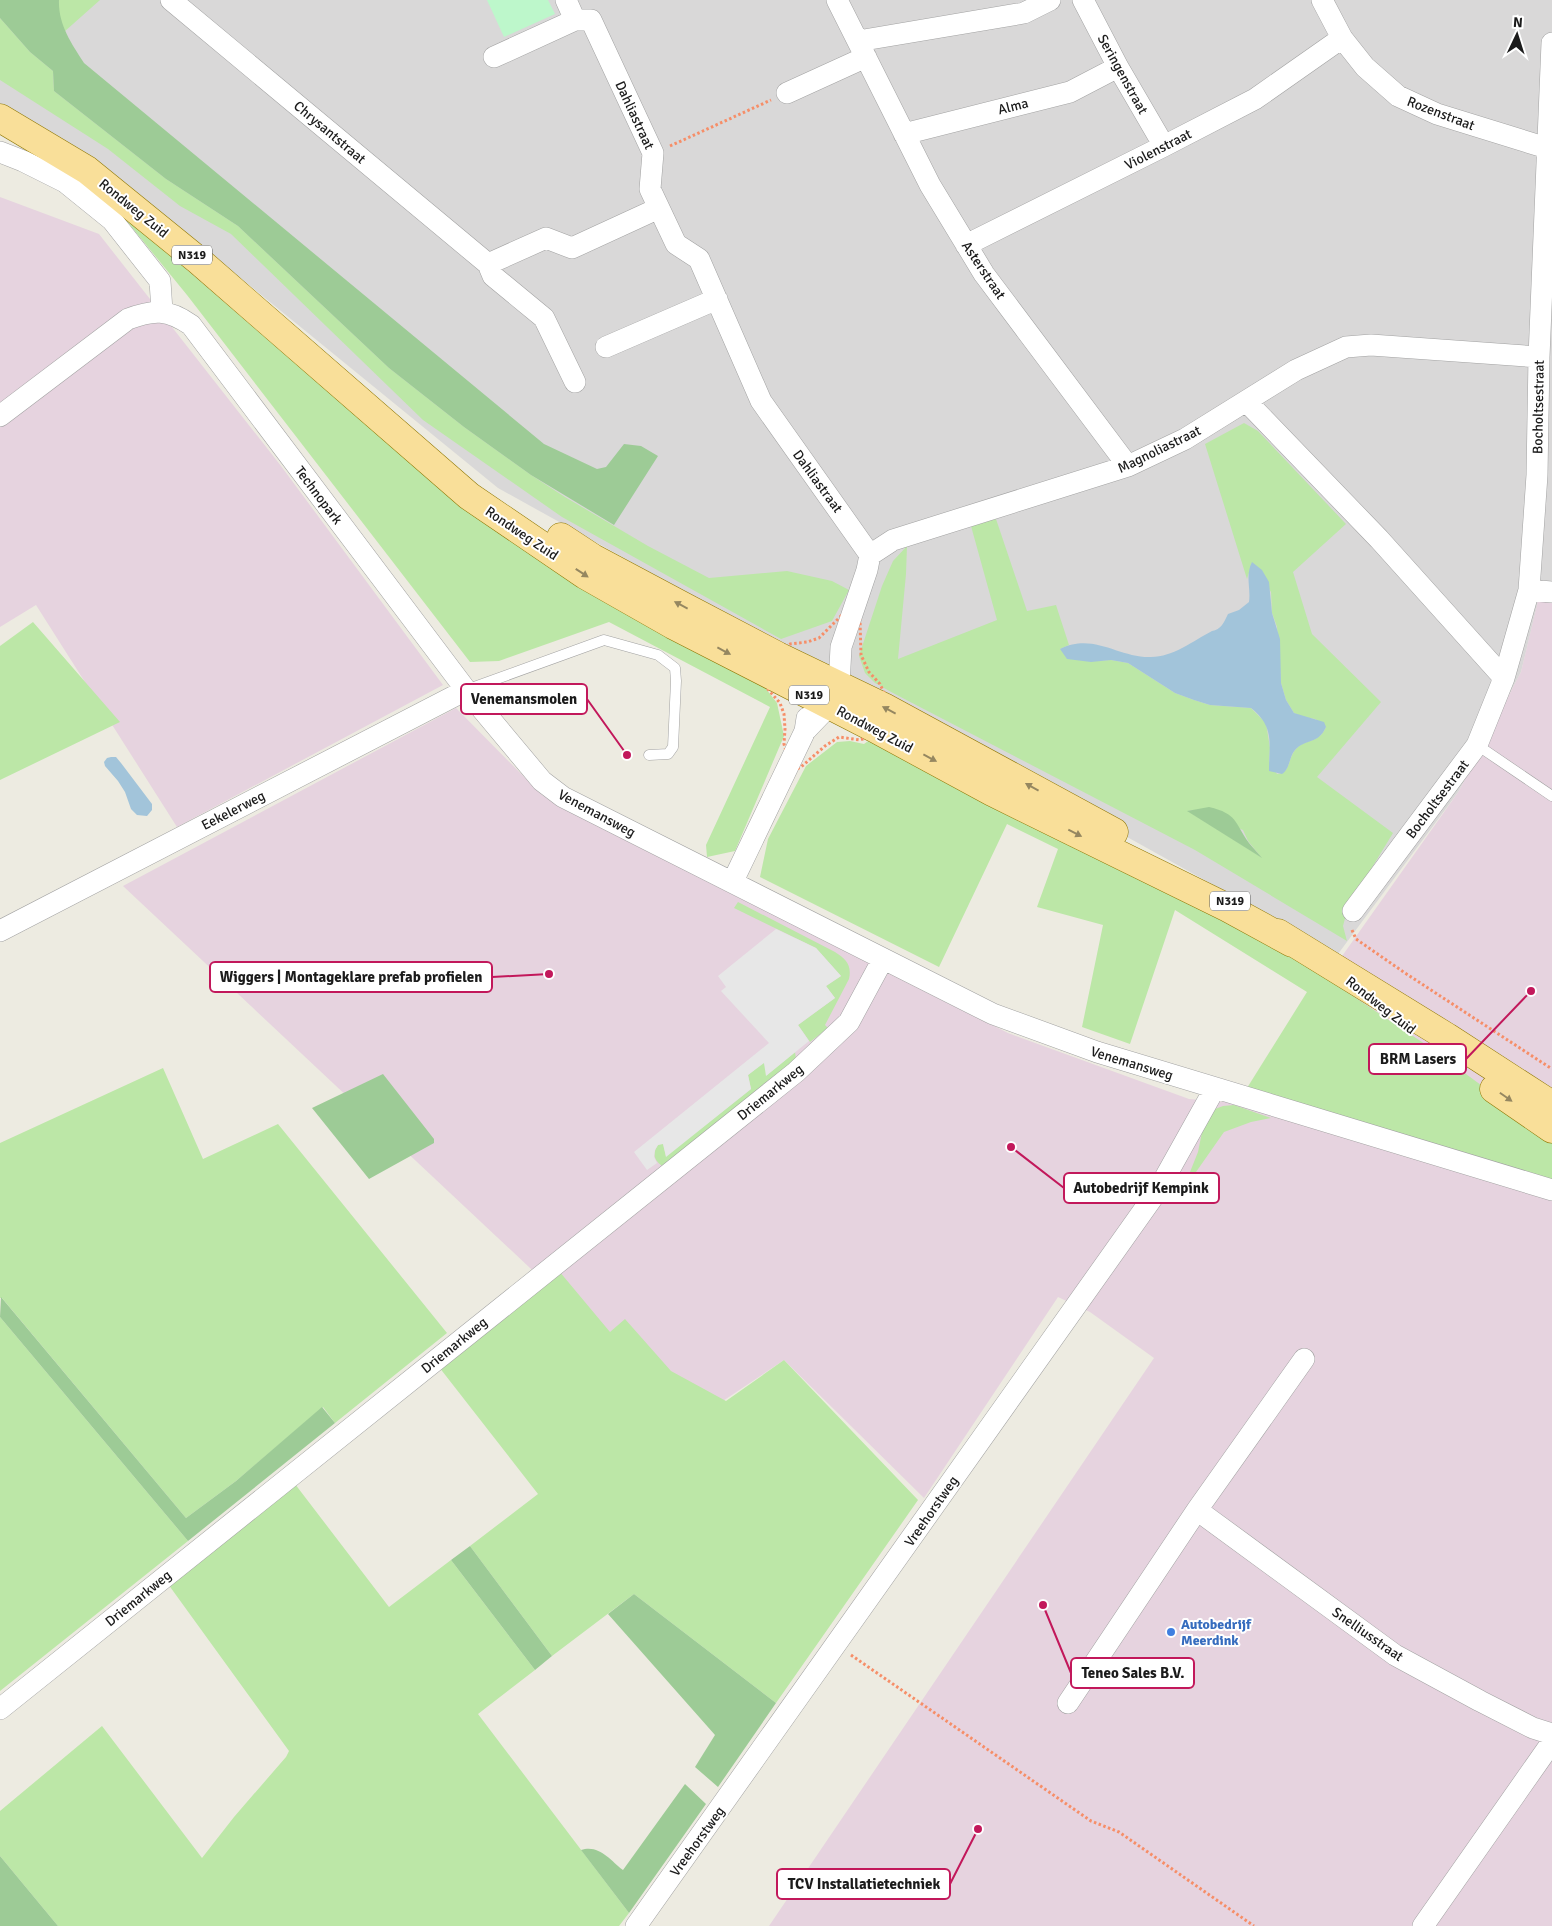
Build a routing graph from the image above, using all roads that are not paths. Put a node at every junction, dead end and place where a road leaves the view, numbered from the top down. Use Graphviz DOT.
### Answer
graph roads {
  1 [pos="171,0"];
  2 [pos="566,0"];
  3 [pos="836,0"];
  4 [pos="1050,0"];
  5 [pos="1083,0"];
  6 [pos="1322,0"];
  7 [pos="576,20"];
  8 [pos="1342,38"];
  9 [pos="1552,43"];
  10 [pos="862,49"];
  11 [pos="494,57"];
  12 [pos="1118,67"];
  13 [pos="787,93"];
  14 [pos="5,120"];
  15 [pos="904,134"];
  16 [pos="1164,146"];
  17 [pos="1547,148"];
  18 [pos="0,152"];
  19 [pos="1549,177"];
  20 [pos="659,208"];
  21 [pos="966,245"];
  22 [pos="488,264"];
  23 [pos="717,299"];
  24 [pos="162,311"];
  25 [pos="606,347"];
  26 [pos="1539,357"];
  27 [pos="575,382"];
  28 [pos="1246,402"];
  29 [pos="0,416"];
  30 [pos="1128,466"];
  31 [pos="1544,471"];
  32 [pos="870,555"];
  33 [pos="1529,590"];
  34 [pos="1552,592"];
  35 [pos="1504,678"];
  36 [pos="466,690"];
  37 [pos="825,691"];
  38 [pos="1477,745"];
  39 [pos="649,755"];
  40 [pos="1552,796"];
  41 [pos="733,882"];
  42 [pos="1353,911"];
  43 [pos="0,931"];
  44 [pos="883,959"];
  45 [pos="1332,968"];
  46 [pos="1215,1088"];
  47 [pos="1552,1105"];
  48 [pos="1552,1129"];
  49 [pos="1552,1190"];
  50 [pos="1304,1359"];
  51 [pos="1197,1510"];
  52 [pos="1068,1703"];
  53 [pos="0,1709"];
  54 [pos="1552,1734"];
  55 [pos="1552,1742"];
  56 [pos="636,1926"];
  57 [pos="1423,1926"];
  1 -- 22 [label="street, Chrysantstraat"];
  2 -- 7 [label="street"];
  3 -- 10 [label="street, Asterstraat"];
  4 -- 10 [label="street"];
  5 -- 12 [label="street, Seringenstraat"];
  6 -- 8 [label="street, Rozenstraat"];
  7 -- 11 [label="street"];
  7 -- 20 [label="street, Dahliastraat"];
  8 -- 16 [label="street, Violenstraat"];
  8 -- 17 [label="street, Rozenstraat"];
  9 -- 17 [label="street, Bocholtsestraat"];
  10 -- 13 [label="street"];
  10 -- 15 [label="street, Asterstraat"];
  12 -- 15 [label="street, Alma"];
  12 -- 16 [label="street, Seringenstraat"];
  14 -- 37 [label="main road, Rondweg Zuid / N319"];
  15 -- 21 [label="street, Asterstraat"];
  16 -- 21 [label="street, Violenstraat"];
  17 -- 19 [label="street, Bocholtsestraat"];
  18 -- 24 [label="street"];
  19 -- 26 [label="street, Bocholtsestraat"];
  20 -- 22 [label="street"];
  20 -- 23 [label="street, Dahliastraat"];
  21 -- 30 [label="street, Asterstraat"];
  22 -- 27 [label="street, Chrysantstraat"];
  23 -- 25 [label="street"];
  23 -- 32 [label="street, Dahliastraat"];
  24 -- 29 [label="street"];
  24 -- 36 [label="street, Technopark"];
  26 -- 28 [label="street, Magnoliastraat"];
  26 -- 31 [label="street, Bocholtsestraat"];
  28 -- 30 [label="street, Magnoliastraat"];
  28 -- 35 [label="street"];
  30 -- 32 [label="street, Magnoliastraat"];
  31 -- 33 [label="street, Bocholtsestraat"];
  32 -- 37 [label="street"];
  33 -- 34 [label="street"];
  33 -- 35 [label="street, Bocholtsestraat"];
  35 -- 38 [label="street, Bocholtsestraat"];
  36 -- 39 [label="lane"];
  36 -- 41 [label="street, Venemansweg"];
  36 -- 43 [label="street, Eekelerweg"];
  37 -- 41 [label="street"];
  37 -- 45 [label="main road, Rondweg Zuid / N319"];
  38 -- 40 [label="lane"];
  38 -- 42 [label="street, Bocholtsestraat"];
  41 -- 44 [label="street, Venemansweg"];
  44 -- 46 [label="street, Venemansweg"];
  44 -- 53 [label="street, Driemarkweg"];
  45 -- 47 [label="main road, Rondweg Zuid / N319"];
  45 -- 48 [label="main road, Rondweg Zuid / N319, one-way"];
  46 -- 49 [label="street, Venemansweg"];
  46 -- 56 [label="street, Vreehorstweg"];
  50 -- 51 [label="street"];
  51 -- 52 [label="street"];
  51 -- 54 [label="street, Snelliusstraat"];
  55 -- 57 [label="street"];
}
